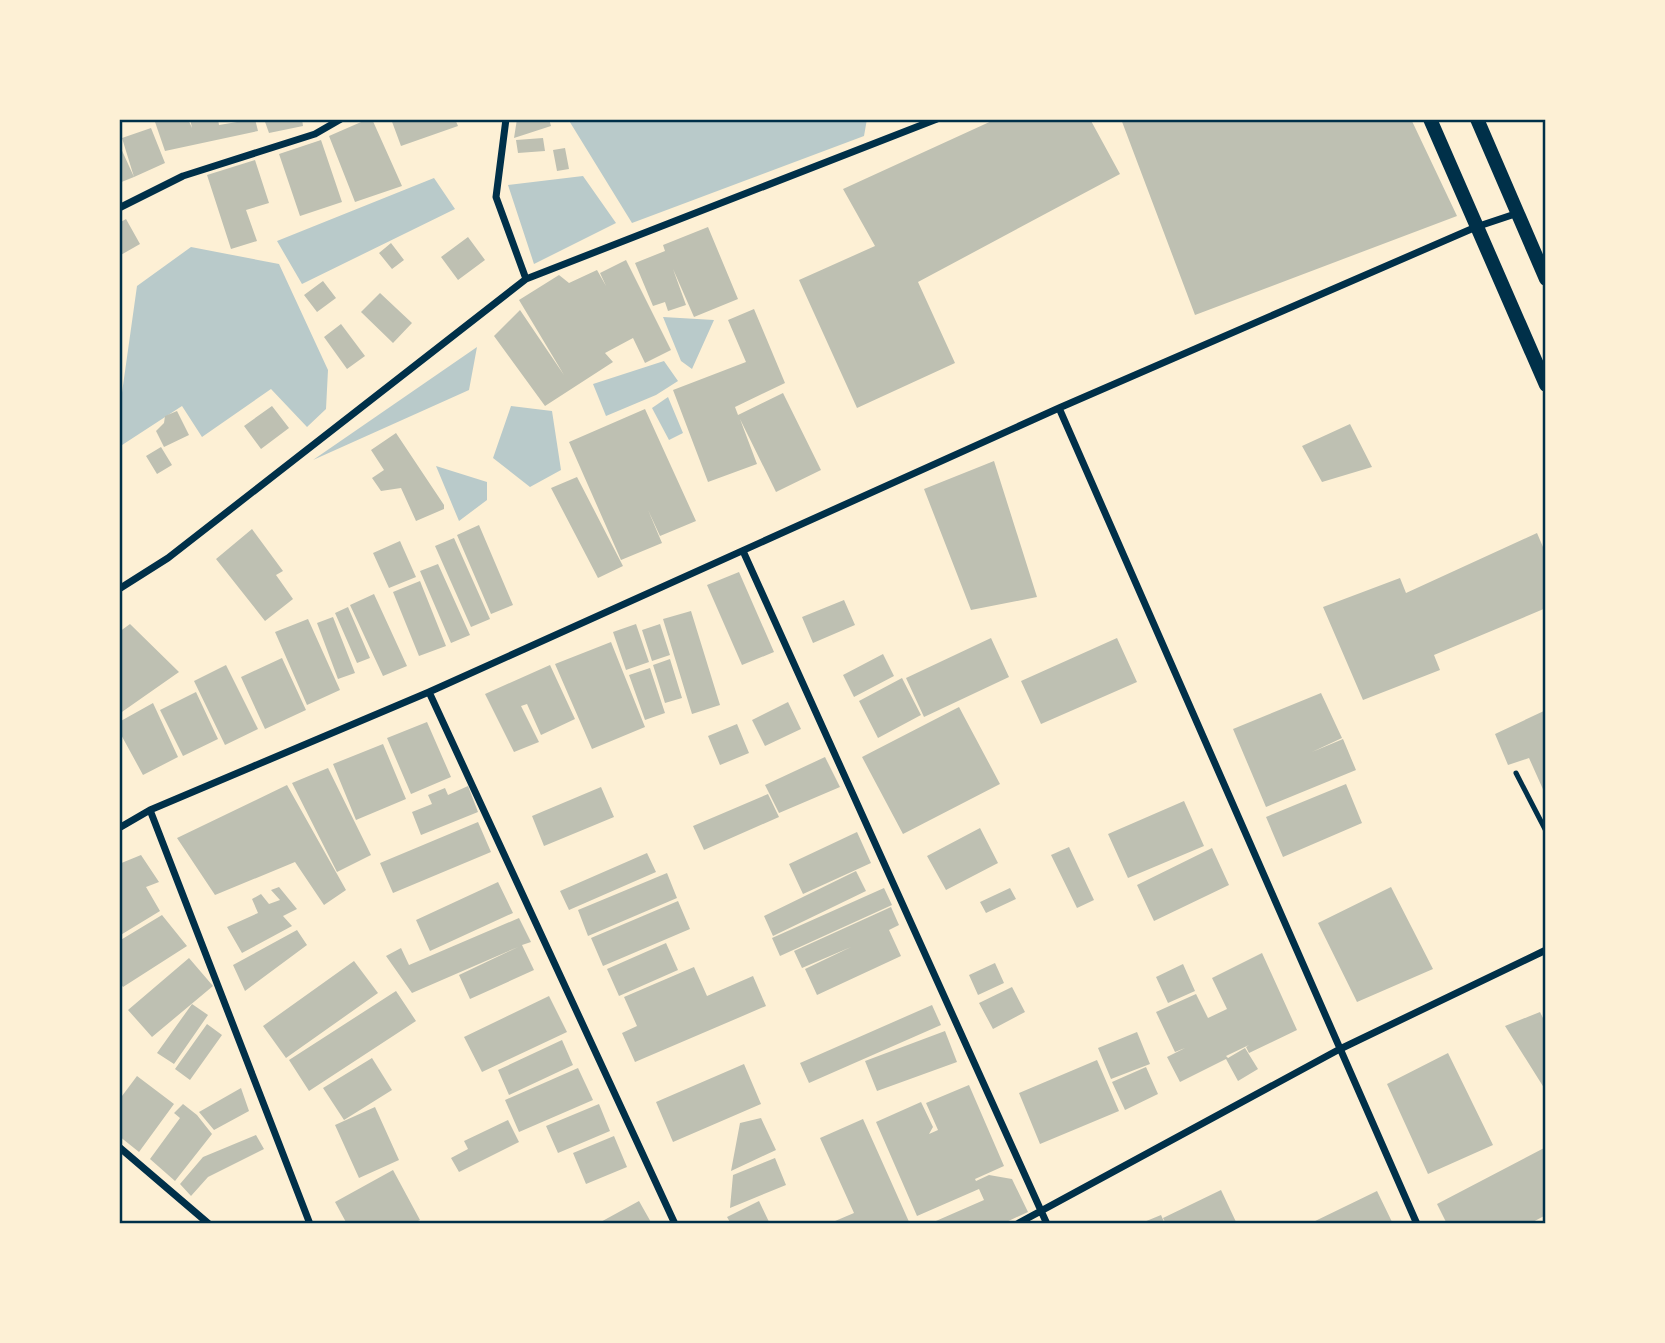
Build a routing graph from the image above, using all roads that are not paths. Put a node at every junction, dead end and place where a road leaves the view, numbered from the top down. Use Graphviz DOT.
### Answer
graph roads {
  1 [pos="341,119"];
  2 [pos="506,119"];
  3 [pos="937,119"];
  4 [pos="1430,119"];
  5 [pos="1477,119"];
  6 [pos="119,208"];
  7 [pos="1518,213"];
  8 [pos="1476,227"];
  9 [pos="526,279"];
  10 [pos="1546,279"];
  11 [pos="1546,385"];
  12 [pos="1059,408"];
  13 [pos="743,551"];
  14 [pos="119,589"];
  15 [pos="429,692"];
  16 [pos="1516,772"];
  17 [pos="150,810"];
  18 [pos="119,828"];
  19 [pos="1546,831"];
  20 [pos="1546,950"];
  21 [pos="1338,1050"];
  22 [pos="119,1147"];
  23 [pos="1041,1211"];
  24 [pos="209,1224"];
  25 [pos="310,1224"];
  26 [pos="675,1224"];
  27 [pos="1017,1224"];
  28 [pos="1047,1224"];
  29 [pos="1417,1224"];
  1 -- 6 [label="street"];
  2 -- 9 [label="street"];
  3 -- 9 [label="street"];
  4 -- 8 [label="main road"];
  5 -- 7 [label="main road"];
  7 -- 8 [label="street"];
  7 -- 10 [label="main road"];
  8 -- 11 [label="main road"];
  8 -- 12 [label="street"];
  9 -- 14 [label="street"];
  12 -- 13 [label="street"];
  12 -- 21 [label="street"];
  13 -- 15 [label="street"];
  13 -- 23 [label="street"];
  15 -- 17 [label="street"];
  15 -- 26 [label="street"];
  16 -- 19 [label="lane"];
  17 -- 18 [label="street"];
  17 -- 25 [label="street"];
  20 -- 21 [label="street"];
  21 -- 23 [label="street"];
  21 -- 29 [label="street"];
  22 -- 24 [label="street"];
  23 -- 27 [label="street"];
  23 -- 28 [label="street"];
}
